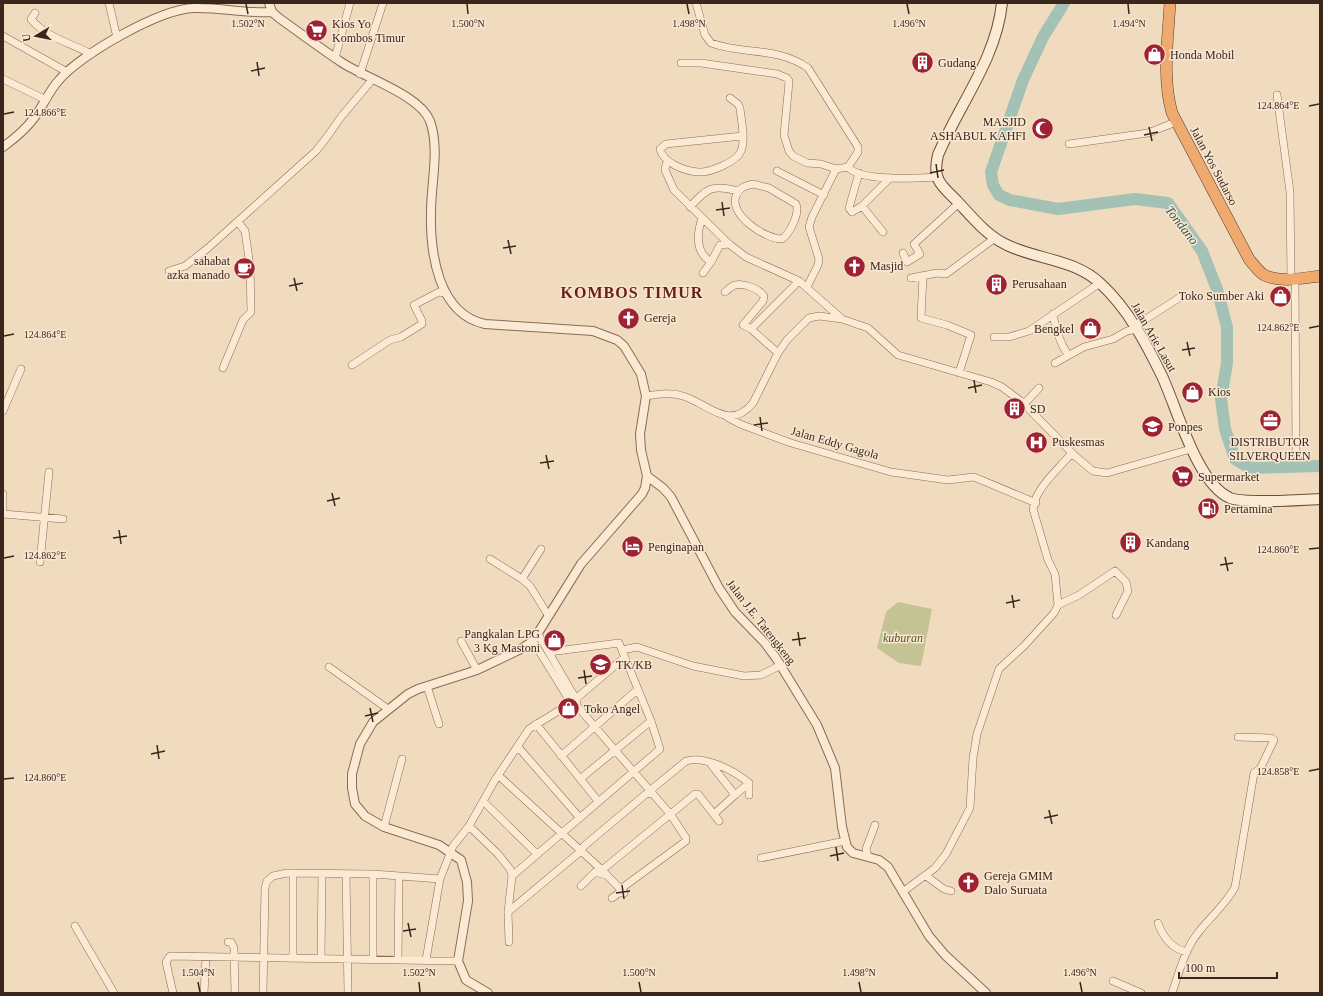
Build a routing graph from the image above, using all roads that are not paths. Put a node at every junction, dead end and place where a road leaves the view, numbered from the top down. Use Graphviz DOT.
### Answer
graph roads {
  1 [pos="108,3"];
  2 [pos="269,3"];
  3 [pos="350,3"];
  4 [pos="383,3"];
  5 [pos="696,3"];
  6 [pos="1002,3"];
  7 [pos="1170,3"];
  8 [pos="272,12"];
  9 [pos="35,13"];
  10 [pos="3,36"];
  11 [pos="117,38"];
  12 [pos="91,54"];
  13 [pos="335,58"];
  14 [pos="681,63"];
  15 [pos="66,72"];
  16 [pos="360,74"];
  17 [pos="3,79"];
  18 [pos="372,80"];
  19 [pos="1277,95"];
  20 [pos="730,98"];
  21 [pos="46,100"];
  22 [pos="1176,122"];
  23 [pos="742,136"];
  24 [pos="1069,144"];
  25 [pos="3,148"];
  26 [pos="667,160"];
  27 [pos="848,167"];
  28 [pos="836,169"];
  29 [pos="777,171"];
  30 [pos="859,173"];
  31 [pos="936,177"];
  32 [pos="890,178"];
  33 [pos="738,191"];
  34 [pos="824,195"];
  35 [pos="959,203"];
  36 [pos="862,206"];
  37 [pos="690,207"];
  38 [pos="702,218"];
  39 [pos="238,222"];
  40 [pos="883,232"];
  41 [pos="995,238"];
  42 [pos="729,244"];
  43 [pos="903,253"];
  44 [pos="711,262"];
  45 [pos="169,271"];
  46 [pos="703,273"];
  47 [pos="923,276"];
  48 [pos="1320,276"];
  49 [pos="911,278"];
  50 [pos="1293,278"];
  51 [pos="799,281"];
  52 [pos="1100,283"];
  53 [pos="807,287"];
  54 [pos="725,292"];
  55 [pos="445,293"];
  56 [pos="1182,296"];
  57 [pos="826,305"];
  58 [pos="1053,314"];
  59 [pos="819,316"];
  60 [pos="842,319"];
  61 [pos="1136,327"];
  62 [pos="751,329"];
  63 [pos="994,337"];
  64 [pos="778,353"];
  65 [pos="1068,355"];
  66 [pos="1055,363"];
  67 [pos="352,366"];
  68 [pos="222,368"];
  69 [pos="21,369"];
  70 [pos="959,373"];
  71 [pos="1039,388"];
  72 [pos="646,396"];
  73 [pos="1022,402"];
  74 [pos="3,411"];
  75 [pos="727,417"];
  76 [pos="1192,448"];
  77 [pos="1296,452"];
  78 [pos="1075,456"];
  79 [pos="49,472"];
  80 [pos="647,476"];
  81 [pos="3,494"];
  82 [pos="1320,499"];
  83 [pos="1036,502"];
  84 [pos="44,517"];
  85 [pos="63,519"];
  86 [pos="541,549"];
  87 [pos="490,558"];
  88 [pos="40,562"];
  89 [pos="522,579"];
  90 [pos="1058,605"];
  91 [pos="1116,615"];
  92 [pos="548,616"];
  93 [pos="538,634"];
  94 [pos="461,641"];
  95 [pos="533,641"];
  96 [pos="549,652"];
  97 [pos="624,653"];
  98 [pos="781,665"];
  99 [pos="329,667"];
  100 [pos="560,669"];
  101 [pos="477,670"];
  102 [pos="554,675"];
  103 [pos="427,686"];
  104 [pos="637,690"];
  105 [pos="575,702"];
  106 [pos="388,709"];
  107 [pos="651,721"];
  108 [pos="439,724"];
  109 [pos="536,724"];
  110 [pos="594,728"];
  111 [pos="1238,737"];
  112 [pos="518,747"];
  113 [pos="614,750"];
  114 [pos="561,756"];
  115 [pos="402,759"];
  116 [pos="710,763"];
  117 [pos="633,772"];
  118 [pos="499,776"];
  119 [pos="580,779"];
  120 [pos="748,783"];
  121 [pos="652,793"];
  122 [pos="735,795"];
  123 [pos="749,795"];
  124 [pos="483,801"];
  125 [pos="598,801"];
  126 [pos="714,814"];
  127 [pos="670,815"];
  128 [pos="580,818"];
  129 [pos="720,821"];
  130 [pos="875,825"];
  131 [pos="469,826"];
  132 [pos="384,827"];
  133 [pos="561,834"];
  134 [pos="845,841"];
  135 [pos="581,851"];
  136 [pos="452,852"];
  137 [pos="537,854"];
  138 [pos="868,857"];
  139 [pos="761,858"];
  140 [pos="604,873"];
  141 [pos="293,874"];
  142 [pos="322,874"];
  143 [pos="346,874"];
  144 [pos="373,874"];
  145 [pos="399,876"];
  146 [pos="512,876"];
  147 [pos="926,876"];
  148 [pos="440,879"];
  149 [pos="581,886"];
  150 [pos="904,891"];
  151 [pos="950,891"];
  152 [pos="624,893"];
  153 [pos="612,898"];
  154 [pos="508,912"];
  155 [pos="1158,924"];
  156 [pos="75,926"];
  157 [pos="228,942"];
  158 [pos="509,942"];
  159 [pos="1187,952"];
  160 [pos="206,957"];
  161 [pos="235,957"];
  162 [pos="264,958"];
  163 [pos="293,958"];
  164 [pos="321,958"];
  165 [pos="348,960"];
  166 [pos="373,960"];
  167 [pos="398,960"];
  168 [pos="426,960"];
  169 [pos="458,961"];
  170 [pos="1113,980"];
  171 [pos="114,993"];
  172 [pos="173,993"];
  173 [pos="204,993"];
  174 [pos="235,993"];
  175 [pos="263,993"];
  176 [pos="348,993"];
  177 [pos="488,993"];
  178 [pos="986,993"];
  179 [pos="1141,993"];
  180 [pos="1172,993"];
  1 -- 11 [label="street"];
  2 -- 8 [label="street"];
  3 -- 13 [label="street"];
  4 -- 16 [label="street"];
  5 -- 27 [label="street"];
  6 -- 31 [label="main road"];
  7 -- 22 [label="highway, Jalan Yos Sudarso"];
  8 -- 11 [label="street"];
  8 -- 13 [label="street"];
  9 -- 12 [label="street"];
  10 -- 15 [label="street"];
  11 -- 12 [label="street"];
  12 -- 15 [label="street"];
  13 -- 16 [label="street"];
  14 -- 28 [label="street"];
  15 -- 21 [label="street"];
  16 -- 18 [label="street"];
  17 -- 21 [label="street"];
  18 -- 39 [label="street"];
  18 -- 55 [label="street"];
  19 -- 50 [label="street"];
  20 -- 23 [label="street"];
  21 -- 25 [label="street"];
  22 -- 24 [label="street"];
  22 -- 50 [label="highway, Jalan Yos Sudarso"];
  23 -- 26 [label="street"];
  23 -- 26 [label="street"];
  26 -- 37 [label="street"];
  27 -- 28 [label="street"];
  27 -- 30 [label="street"];
  28 -- 34 [label="street"];
  29 -- 34 [label="street"];
  30 -- 32 [label="street"];
  30 -- 36 [label="street"];
  31 -- 32 [label="street"];
  31 -- 35 [label="main road, Jalan Arie Lasut"];
  32 -- 36 [label="street"];
  33 -- 33 [label="street"];
  33 -- 37 [label="street"];
  34 -- 53 [label="street"];
  35 -- 41 [label="main road, Jalan Arie Lasut"];
  35 -- 43 [label="street"];
  36 -- 40 [label="street"];
  37 -- 38 [label="street"];
  38 -- 42 [label="street"];
  38 -- 44 [label="street"];
  39 -- 45 [label="street"];
  39 -- 68 [label="street"];
  41 -- 47 [label="street"];
  41 -- 52 [label="main road, Jalan Arie Lasut"];
  42 -- 44 [label="street"];
  42 -- 51 [label="street"];
  44 -- 46 [label="street"];
  47 -- 49 [label="street"];
  47 -- 70 [label="street"];
  48 -- 50 [label="highway, Jalan Yos Sudarso"];
  50 -- 77 [label="street"];
  51 -- 53 [label="street"];
  51 -- 62 [label="street"];
  52 -- 58 [label="street"];
  52 -- 61 [label="main road, Jalan Arie Lasut"];
  53 -- 57 [label="street"];
  54 -- 62 [label="street"];
  55 -- 67 [label="street"];
  55 -- 72 [label="street"];
  56 -- 61 [label="street"];
  57 -- 59 [label="street"];
  57 -- 60 [label="street"];
  58 -- 63 [label="street"];
  58 -- 65 [label="street"];
  59 -- 60 [label="street"];
  59 -- 64 [label="street"];
  60 -- 70 [label="street"];
  61 -- 65 [label="street"];
  61 -- 76 [label="main road, Jalan Arie Lasut"];
  62 -- 64 [label="street"];
  64 -- 75 [label="street"];
  65 -- 66 [label="street"];
  69 -- 74 [label="street"];
  70 -- 73 [label="street"];
  71 -- 73 [label="street"];
  72 -- 75 [label="street, Jalan Eddy Gagola"];
  72 -- 80 [label="street"];
  73 -- 78 [label="street"];
  75 -- 83 [label="street, Jalan Eddy Gagola"];
  76 -- 78 [label="street"];
  76 -- 82 [label="main road, Jalan Arie Lasut"];
  78 -- 83 [label="street"];
  79 -- 84 [label="street"];
  80 -- 92 [label="street"];
  80 -- 98 [label="street, Jalan J.E. Tatengkeng"];
  81 -- 84 [label="street"];
  83 -- 90 [label="street"];
  84 -- 85 [label="street"];
  84 -- 88 [label="street"];
  86 -- 89 [label="street"];
  87 -- 89 [label="street"];
  89 -- 92 [label="street"];
  90 -- 91 [label="street"];
  90 -- 147 [label="street"];
  92 -- 93 [label="street"];
  93 -- 95 [label="street"];
  93 -- 96 [label="street"];
  94 -- 101 [label="street"];
  95 -- 101 [label="street"];
  95 -- 102 [label="street"];
  96 -- 97 [label="street"];
  96 -- 100 [label="street"];
  97 -- 98 [label="street"];
  97 -- 104 [label="street"];
  97 -- 105 [label="street"];
  98 -- 134 [label="street, Jalan J.E. Tatengkeng"];
  99 -- 106 [label="street"];
  100 -- 102 [label="street"];
  100 -- 105 [label="street"];
  101 -- 103 [label="street"];
  102 -- 105 [label="street"];
  103 -- 106 [label="street"];
  103 -- 108 [label="street"];
  104 -- 107 [label="street"];
  104 -- 110 [label="street"];
  105 -- 109 [label="street"];
  105 -- 110 [label="street"];
  106 -- 132 [label="street"];
  107 -- 113 [label="street"];
  107 -- 117 [label="street"];
  109 -- 112 [label="street"];
  109 -- 114 [label="street"];
  110 -- 113 [label="street"];
  110 -- 114 [label="street"];
  111 -- 159 [label="street"];
  112 -- 118 [label="street"];
  112 -- 128 [label="street"];
  113 -- 117 [label="street"];
  113 -- 119 [label="street"];
  114 -- 119 [label="street"];
  115 -- 132 [label="street"];
  116 -- 120 [label="street"];
  116 -- 121 [label="street"];
  116 -- 122 [label="street"];
  117 -- 121 [label="street"];
  117 -- 125 [label="street"];
  118 -- 124 [label="street"];
  118 -- 133 [label="street"];
  119 -- 125 [label="street"];
  120 -- 122 [label="street"];
  120 -- 123 [label="street"];
  121 -- 127 [label="street"];
  121 -- 135 [label="street"];
  122 -- 126 [label="street"];
  124 -- 131 [label="street"];
  124 -- 137 [label="street"];
  125 -- 128 [label="street"];
  126 -- 127 [label="street"];
  126 -- 129 [label="street"];
  127 -- 140 [label="street"];
  127 -- 152 [label="street"];
  128 -- 133 [label="street"];
  130 -- 138 [label="street"];
  131 -- 136 [label="street"];
  131 -- 146 [label="street"];
  132 -- 136 [label="street"];
  133 -- 135 [label="street"];
  133 -- 137 [label="street"];
  134 -- 138 [label="street"];
  134 -- 139 [label="street"];
  135 -- 140 [label="street"];
  135 -- 154 [label="street"];
  136 -- 148 [label="street"];
  136 -- 169 [label="street"];
  137 -- 146 [label="street"];
  138 -- 150 [label="street"];
  140 -- 149 [label="street"];
  140 -- 152 [label="street"];
  141 -- 142 [label="street"];
  141 -- 162 [label="street"];
  141 -- 163 [label="street"];
  142 -- 143 [label="street"];
  142 -- 164 [label="street"];
  143 -- 144 [label="street"];
  143 -- 165 [label="street"];
  144 -- 145 [label="street"];
  144 -- 166 [label="street"];
  145 -- 148 [label="street"];
  145 -- 167 [label="street"];
  146 -- 154 [label="street"];
  147 -- 150 [label="street"];
  147 -- 151 [label="street"];
  148 -- 168 [label="street"];
  150 -- 178 [label="street"];
  152 -- 153 [label="street"];
  154 -- 158 [label="street"];
  155 -- 159 [label="street"];
  156 -- 171 [label="street"];
  157 -- 161 [label="street"];
  159 -- 180 [label="street"];
  160 -- 161 [label="street"];
  160 -- 172 [label="street"];
  160 -- 173 [label="street"];
  161 -- 162 [label="street"];
  161 -- 174 [label="street"];
  162 -- 163 [label="street"];
  162 -- 175 [label="street"];
  163 -- 164 [label="street"];
  164 -- 165 [label="street"];
  165 -- 166 [label="street"];
  165 -- 176 [label="street"];
  166 -- 167 [label="street"];
  167 -- 168 [label="street"];
  168 -- 169 [label="street"];
  169 -- 177 [label="street"];
  170 -- 179 [label="street"];
}
